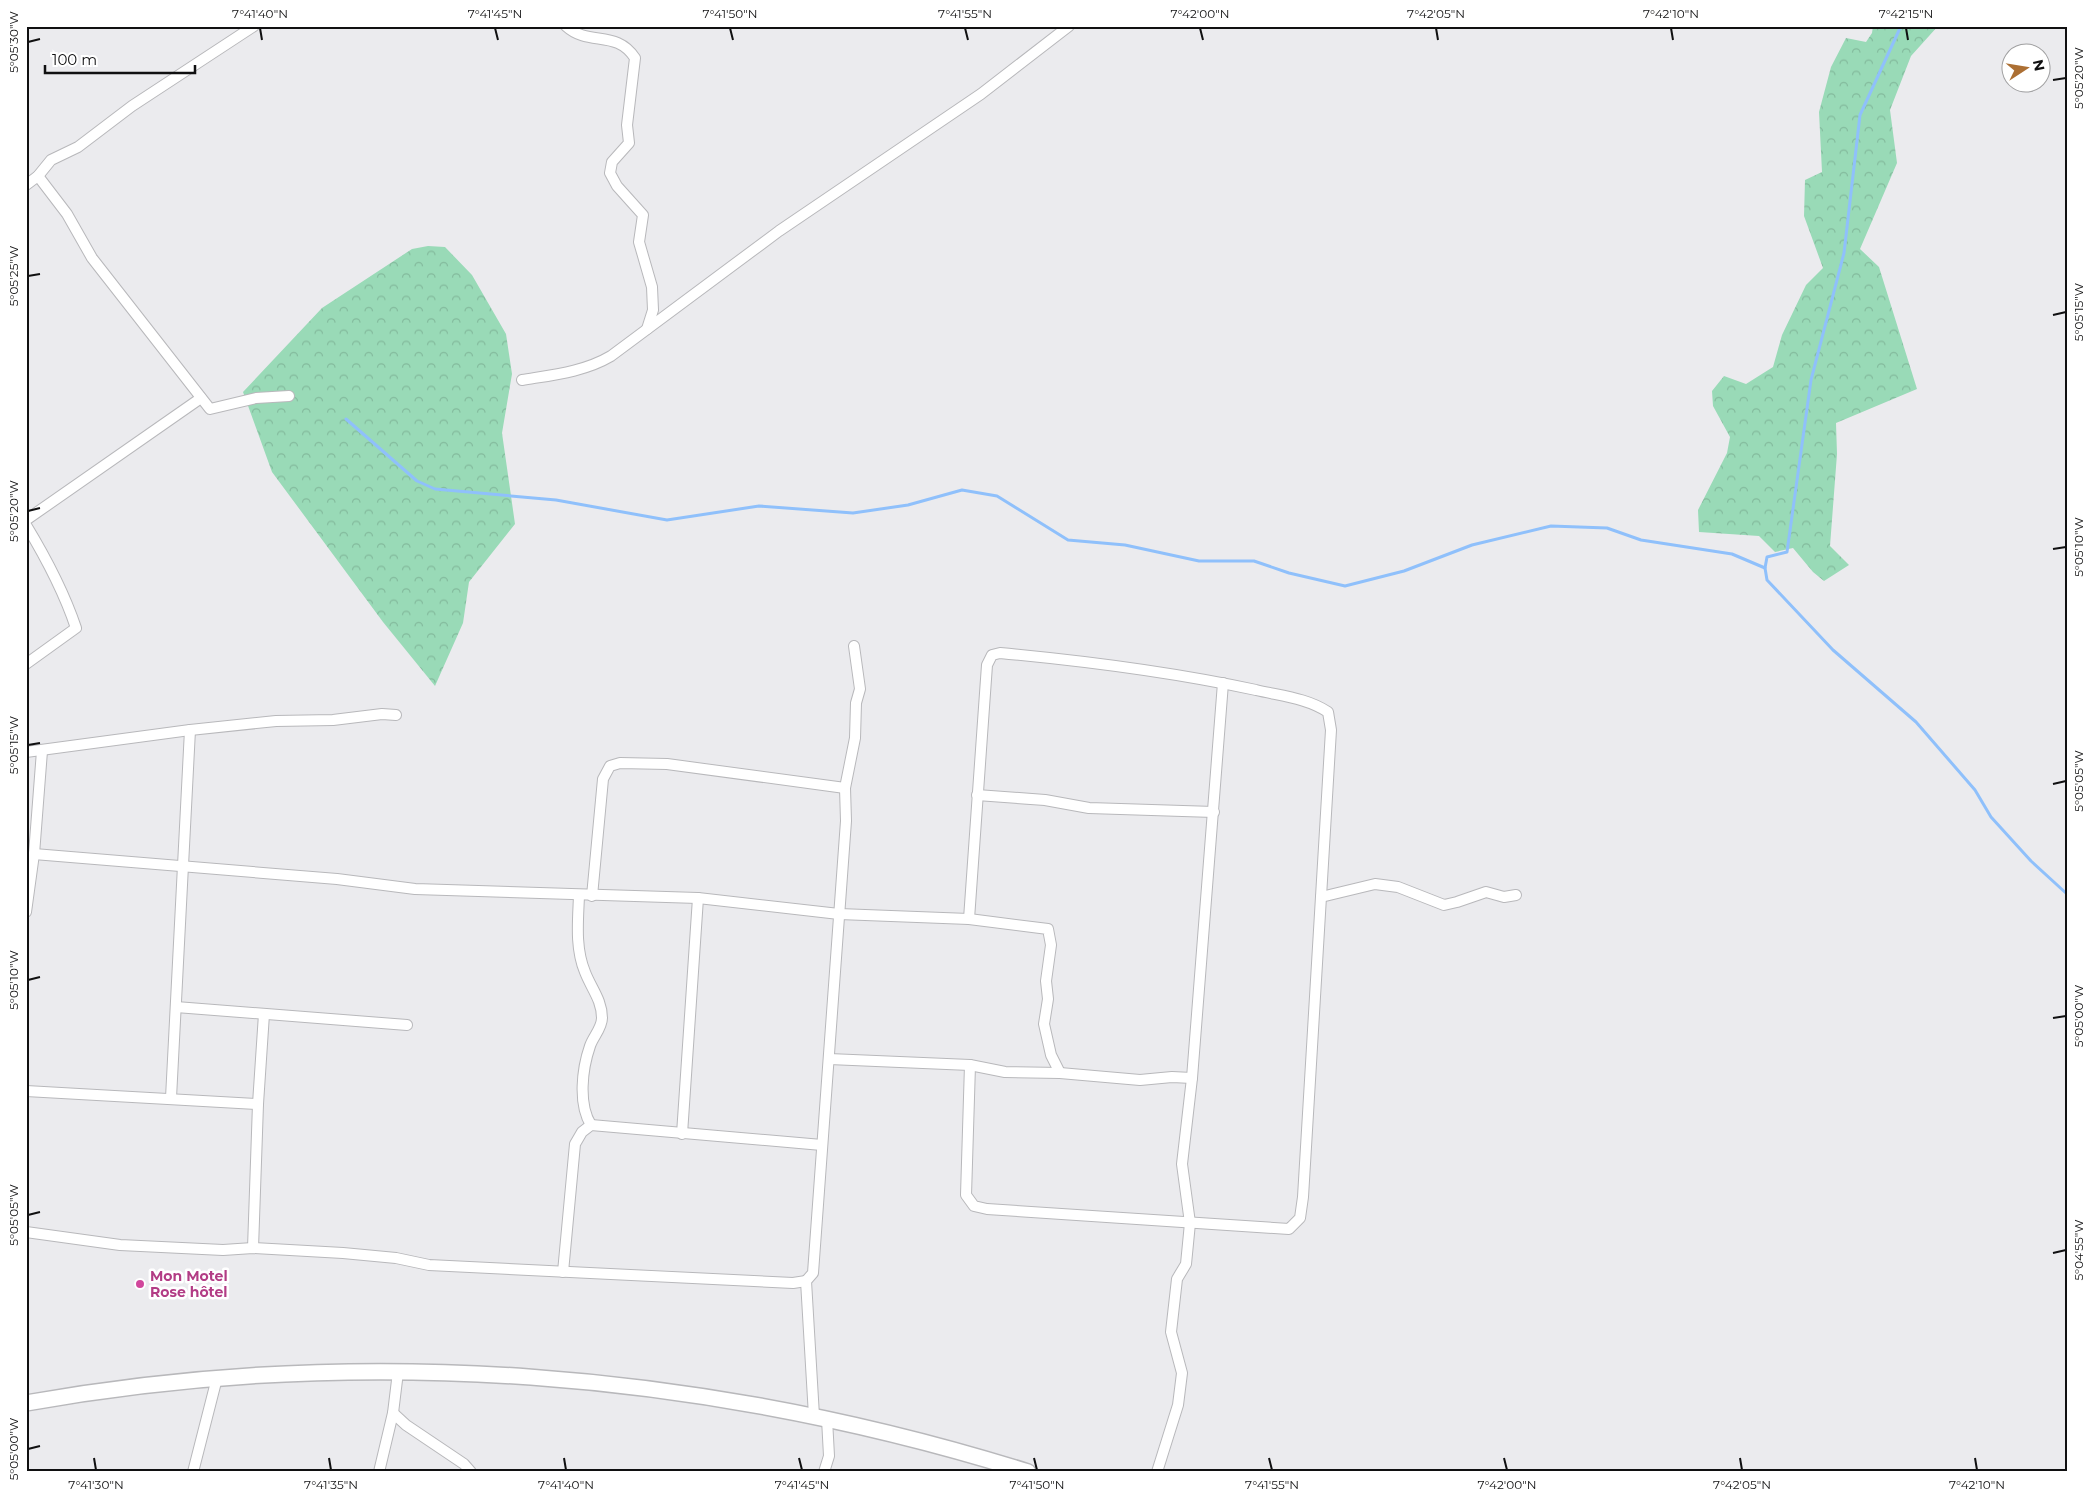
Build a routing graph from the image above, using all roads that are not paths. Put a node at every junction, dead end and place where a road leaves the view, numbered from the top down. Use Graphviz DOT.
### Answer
graph roads {
  1 [pos="254,26"];
  2 [pos="566,26"];
  3 [pos="1070,26"];
  4 [pos="38,176"];
  5 [pos="26,185"];
  6 [pos="647,329"];
  7 [pos="522,380"];
  8 [pos="289,396"];
  9 [pos="201,398"];
  10 [pos="26,520"];
  11 [pos="26,525"];
  12 [pos="854,646"];
  13 [pos="26,664"];
  14 [pos="1224,683"];
  15 [pos="396,715"];
  16 [pos="190,730"];
  17 [pos="42,751"];
  18 [pos="26,752"];
  19 [pos="845,788"];
  20 [pos="976,795"];
  21 [pos="1214,812"];
  22 [pos="34,854"];
  23 [pos="182,867"];
  24 [pos="1516,895"];
  25 [pos="579,896"];
  26 [pos="592,896"];
  27 [pos="1322,897"];
  28 [pos="698,898"];
  29 [pos="26,912"];
  30 [pos="839,914"];
  31 [pos="969,919"];
  32 [pos="176,1007"];
  33 [pos="264,1014"];
  34 [pos="407,1025"];
  35 [pos="828,1059"];
  36 [pos="970,1065"];
  37 [pos="1060,1073"];
  38 [pos="1192,1078"];
  39 [pos="26,1091"];
  40 [pos="171,1098"];
  41 [pos="258,1104"];
  42 [pos="591,1125"];
  43 [pos="682,1134"];
  44 [pos="822,1145"];
  45 [pos="1190,1223"];
  46 [pos="26,1232"];
  47 [pos="254,1248"];
  48 [pos="563,1272"];
  49 [pos="806,1282"];
  50 [pos="398,1372"];
  51 [pos="216,1378"];
  52 [pos="26,1403"];
  53 [pos="393,1413"];
  54 [pos="820,1417"];
  55 [pos="193,1472"];
  56 [pos="379,1472"];
  57 [pos="471,1472"];
  58 [pos="824,1472"];
  59 [pos="1028,1472"];
  60 [pos="1157,1472"];
  1 -- 4 [label="street"];
  2 -- 6 [label="street"];
  3 -- 6 [label="street"];
  4 -- 5 [label="street"];
  4 -- 9 [label="street"];
  6 -- 7 [label="street"];
  8 -- 9 [label="street"];
  9 -- 10 [label="street"];
  11 -- 13 [label="street"];
  12 -- 19 [label="street"];
  14 -- 20 [label="street"];
  14 -- 21 [label="street"];
  14 -- 27 [label="street"];
  15 -- 16 [label="street"];
  16 -- 17 [label="street"];
  16 -- 23 [label="street"];
  17 -- 18 [label="street"];
  17 -- 22 [label="street"];
  19 -- 26 [label="street"];
  19 -- 30 [label="street"];
  20 -- 21 [label="street"];
  20 -- 31 [label="street"];
  21 -- 38 [label="street"];
  22 -- 23 [label="street"];
  22 -- 29 [label="street"];
  23 -- 25 [label="street"];
  23 -- 32 [label="street"];
  24 -- 27 [label="street"];
  25 -- 26 [label="street"];
  25 -- 42 [label="street"];
  26 -- 28 [label="street"];
  27 -- 45 [label="street"];
  28 -- 30 [label="street"];
  28 -- 43 [label="street"];
  30 -- 31 [label="street"];
  30 -- 35 [label="street"];
  31 -- 37 [label="street"];
  32 -- 33 [label="street"];
  32 -- 40 [label="street"];
  33 -- 34 [label="street"];
  33 -- 41 [label="street"];
  35 -- 36 [label="street"];
  35 -- 44 [label="street"];
  36 -- 37 [label="street"];
  36 -- 45 [label="street"];
  37 -- 38 [label="street"];
  38 -- 45 [label="street"];
  39 -- 40 [label="street"];
  40 -- 41 [label="street"];
  41 -- 47 [label="street"];
  42 -- 43 [label="street"];
  42 -- 48 [label="street"];
  43 -- 44 [label="street"];
  44 -- 49 [label="street"];
  45 -- 60 [label="street"];
  46 -- 47 [label="street"];
  47 -- 48 [label="street"];
  48 -- 49 [label="street"];
  49 -- 54 [label="street"];
  50 -- 51 [label="main road"];
  50 -- 53 [label="street"];
  50 -- 54 [label="main road"];
  51 -- 52 [label="main road"];
  51 -- 55 [label="street"];
  53 -- 56 [label="street"];
  53 -- 57 [label="street"];
  54 -- 58 [label="street"];
  54 -- 59 [label="main road"];
}
